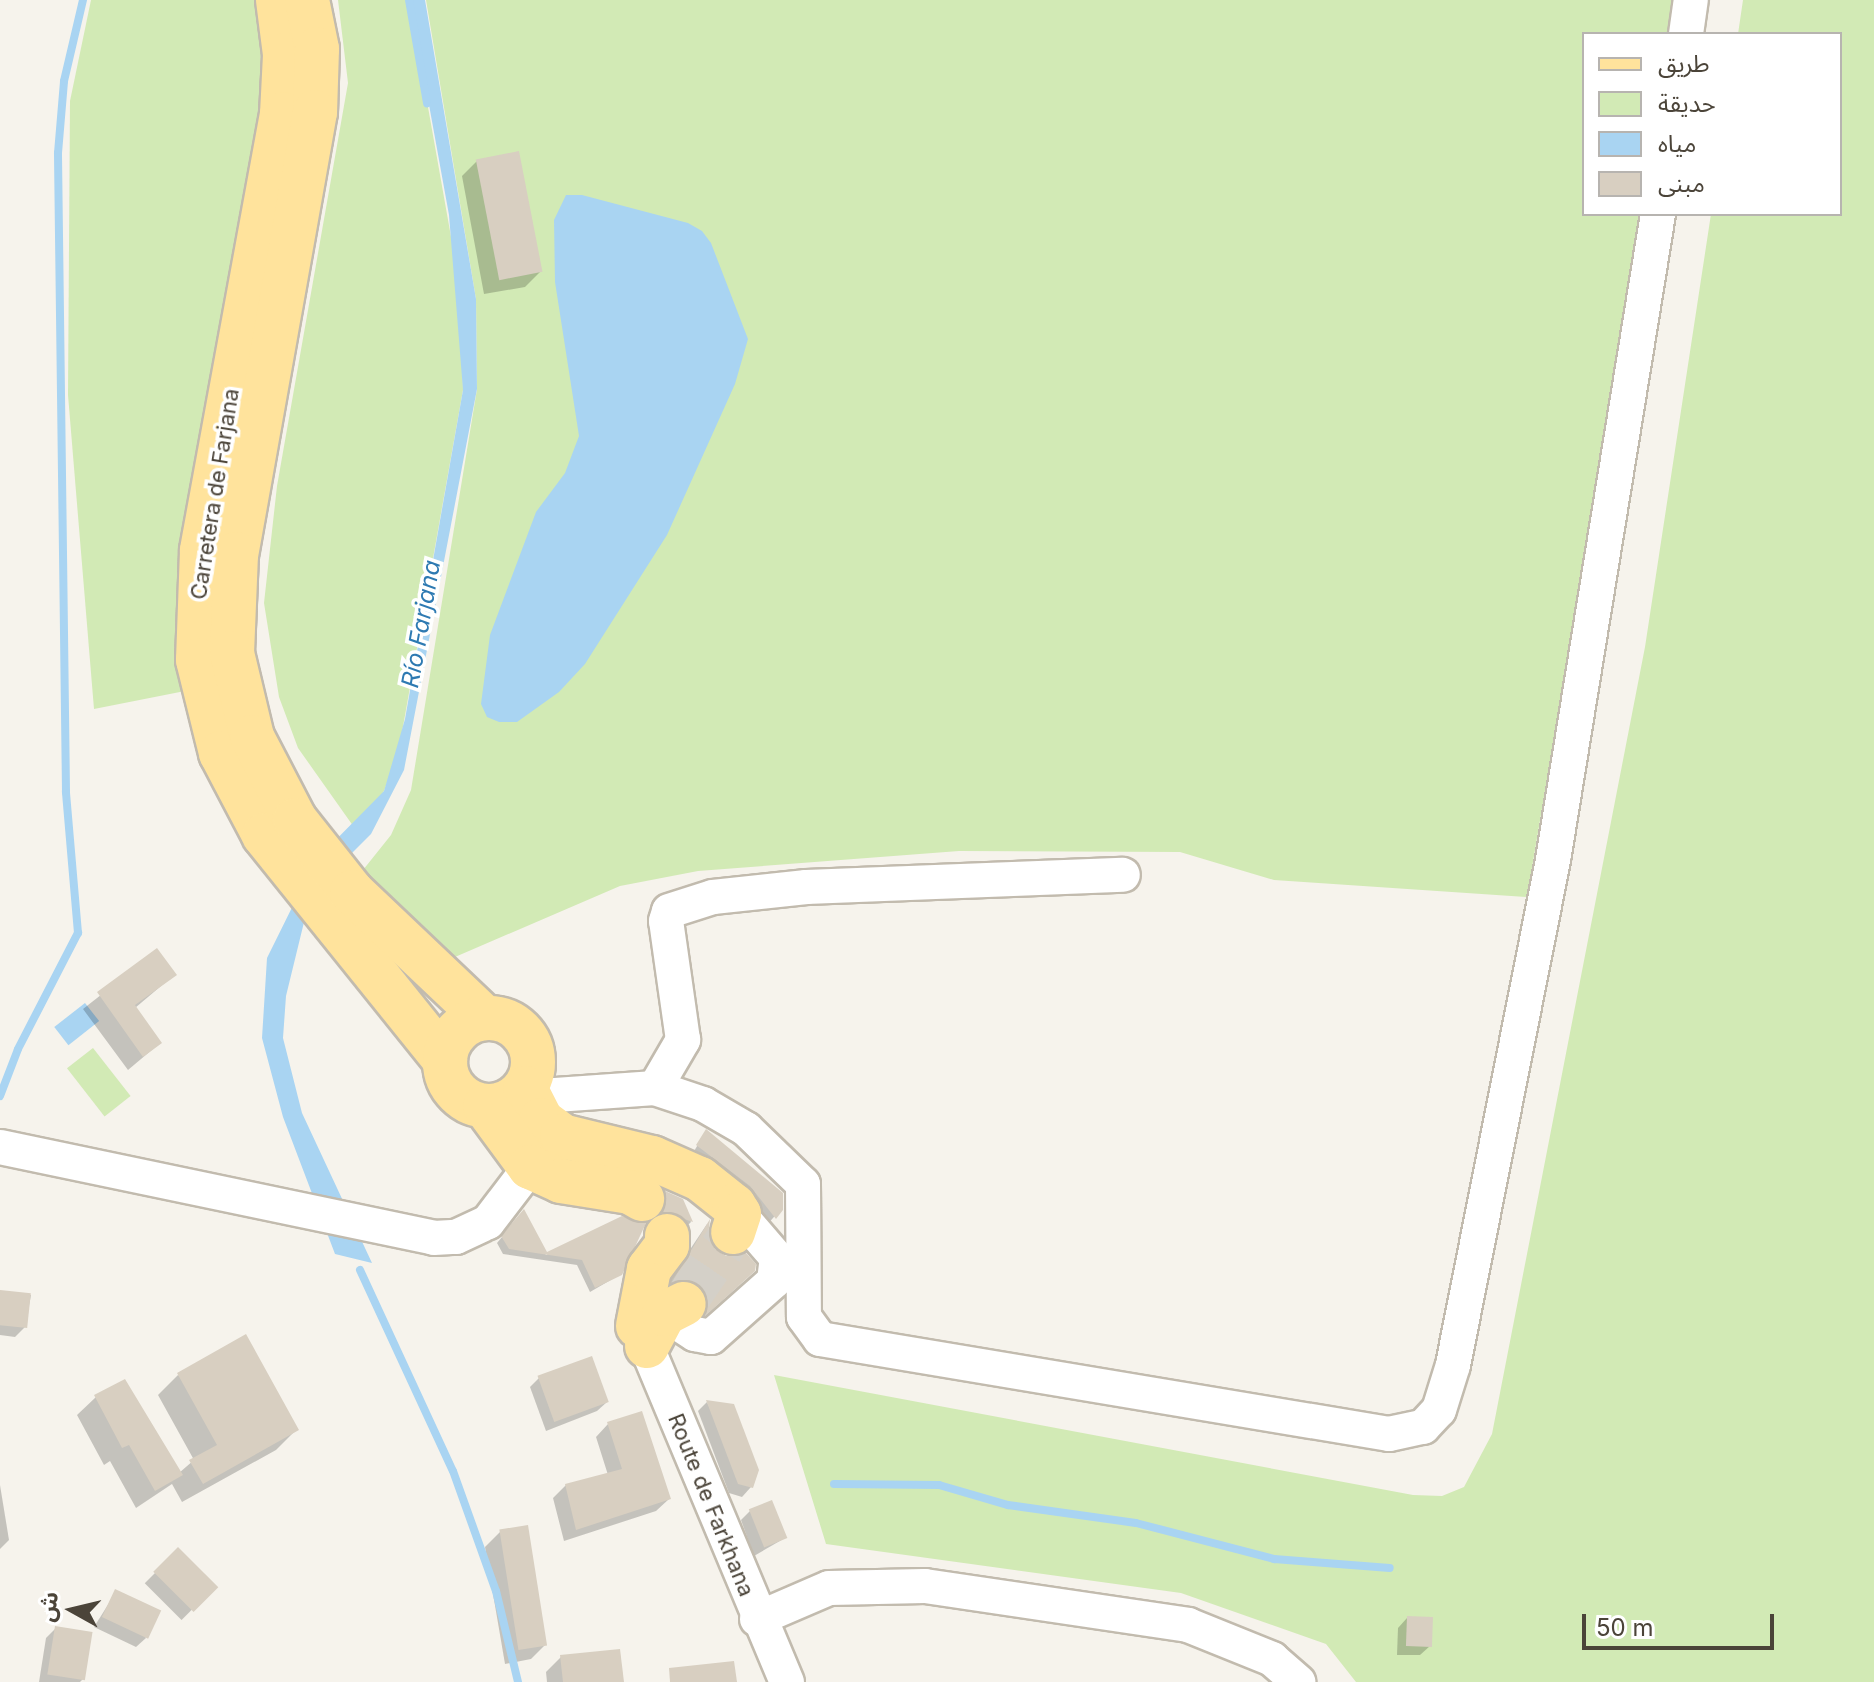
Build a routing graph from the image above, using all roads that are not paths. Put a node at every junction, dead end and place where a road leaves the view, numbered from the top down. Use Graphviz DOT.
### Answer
graph roads {
  1 [pos="278,0"];
  2 [pos="307,0"];
  3 [pos="1691,0"];
  4 [pos="1686,32"];
  5 [pos="1658,216"];
  6 [pos="285,835"];
  7 [pos="1123,875"];
  8 [pos="339,904"];
  9 [pos="485,1018"];
  10 [pos="445,1060"];
  11 [pos="655,1088"];
  12 [pos="526,1093"];
  13 [pos="485,1106"];
  14 [pos="0,1147"];
  15 [pos="530,1167"];
  16 [pos="641,1183"];
  17 [pos="736,1223"];
  18 [pos="667,1236"];
  19 [pos="658,1323"];
  20 [pos="757,1619"];
  21 [pos="787,1682"];
  22 [pos="1298,1682"];
  1 -- 6 [label="main road, Carretera de Farjana"];
  2 -- 6 [label="main road, Carretera de Farjana"];
  3 -- 4 [label="street"];
  5 -- 11 [label="street"];
  6 -- 8 [label="main road, Carretera de Farjana"];
  7 -- 11 [label="street"];
  8 -- 9 [label="main road, Carretera de Farjana"];
  8 -- 10 [label="main road, Carretera de Farjana"];
  9 -- 10 [label="main road"];
  9 -- 12 [label="main road, Carretera de Farjana"];
  10 -- 13 [label="main road, Carretera de Farjana"];
  11 -- 12 [label="street"];
  12 -- 13 [label="main road"];
  12 -- 16 [label="main road"];
  13 -- 15 [label="main road, Carretera de Farjana"];
  14 -- 15 [label="street"];
  15 -- 16 [label="main road"];
  16 -- 17 [label="main road"];
  17 -- 19 [label="street"];
  18 -- 19 [label="main road"];
  19 -- 20 [label="street, Route de Farkhana"];
  20 -- 21 [label="street, Route de Farkhana"];
  20 -- 22 [label="street"];
}
